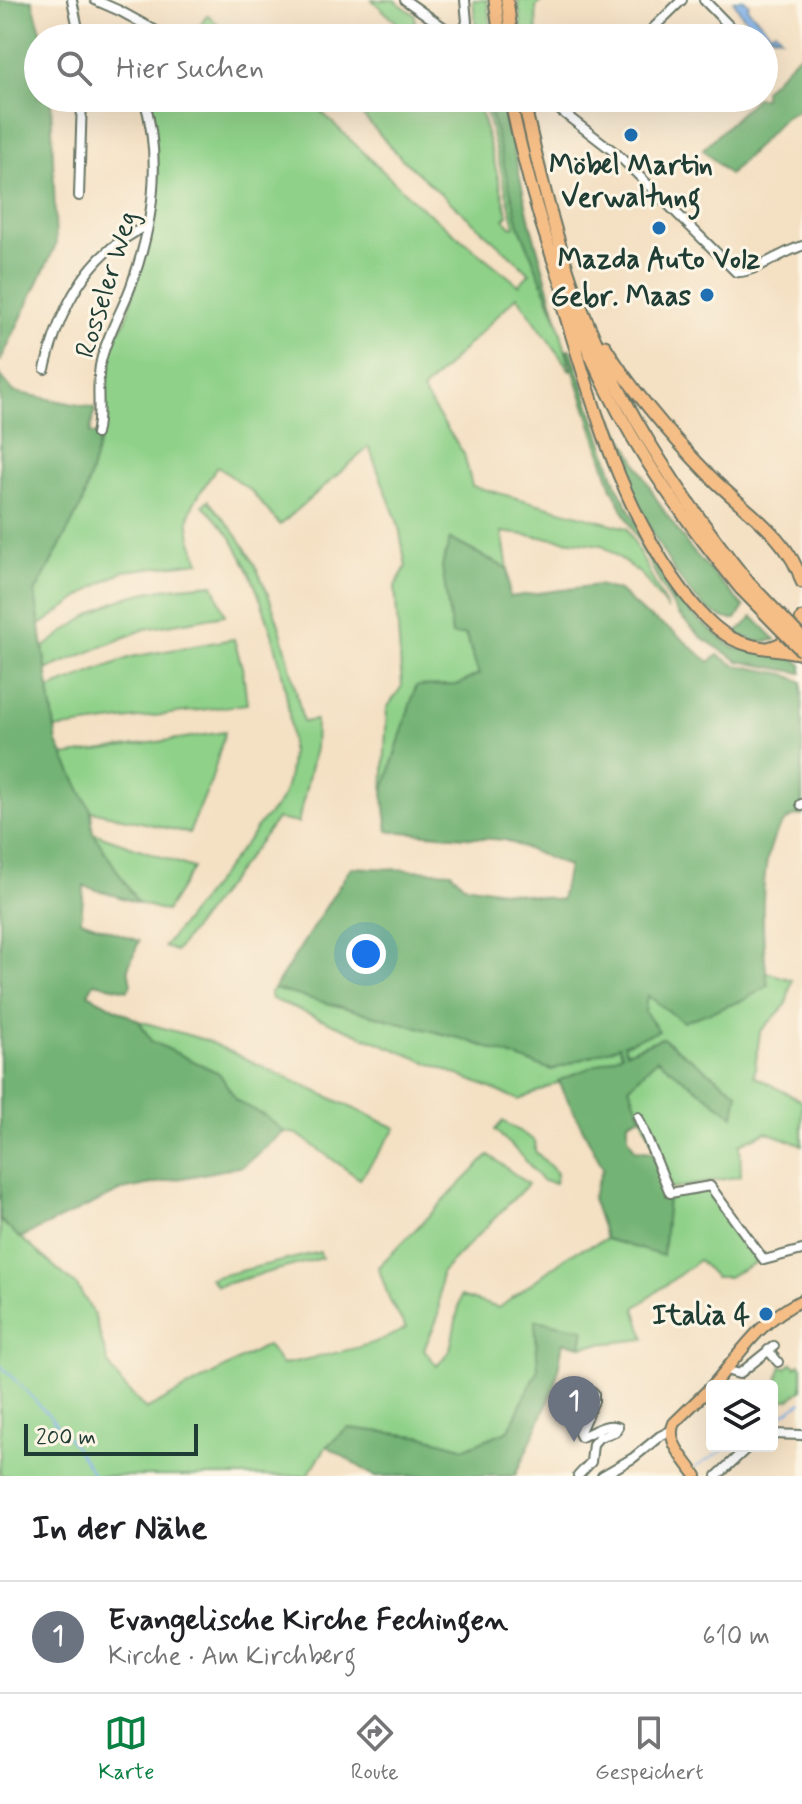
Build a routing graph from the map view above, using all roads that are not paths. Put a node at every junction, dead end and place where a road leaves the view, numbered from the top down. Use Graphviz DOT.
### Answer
graph roads {
  1 [pos="72,0"];
  2 [pos="95,0"];
  3 [pos="405,0"];
  4 [pos="465,0"];
  5 [pos="495,0"];
  6 [pos="507,0"];
  7 [pos="682,0"];
  8 [pos="704,0"];
  9 [pos="77,24"];
  10 [pos="144,24"];
  11 [pos="439,24"];
  12 [pos="466,24"];
  13 [pos="498,24"];
  14 [pos="510,24"];
  15 [pos="657,24"];
  16 [pos="727,24"];
  17 [pos="82,112"];
  18 [pos="146,112"];
  19 [pos="513,112"];
  20 [pos="526,112"];
  21 [pos="563,112"];
  22 [pos="566,114"];
  23 [pos="79,196"];
  24 [pos="148,224"];
  25 [pos="802,246"];
  26 [pos="552,260"];
  27 [pos="583,311"];
  28 [pos="45,369"];
  29 [pos="96,434"];
  30 [pos="802,582"];
  31 [pos="744,585"];
  32 [pos="802,618"];
  33 [pos="802,638"];
  34 [pos="763,649"];
  35 [pos="802,653"];
  36 [pos="638,1117"];
  37 [pos="802,1250"];
  38 [pos="802,1300"];
  39 [pos="778,1362"];
  40 [pos="726,1370"];
  41 [pos="717,1380"];
  42 [pos="706,1392"];
  43 [pos="578,1408"];
  44 [pos="670,1431"];
  45 [pos="778,1434"];
  46 [pos="802,1435"];
  47 [pos="743,1452"];
  48 [pos="693,1471"];
  49 [pos="578,1476"];
  50 [pos="602,1476"];
  51 [pos="717,1476"];
  1 -- 9 [label="street"];
  2 -- 10 [label="street"];
  3 -- 11 [label="street"];
  4 -- 12 [label="street"];
  5 -- 13 [label="highway"];
  6 -- 14 [label="highway"];
  7 -- 15 [label="street"];
  8 -- 16 [label="street"];
  17 -- 23 [label="street"];
  18 -- 24 [label="street, Rosseler Weg"];
  19 -- 26 [label="highway"];
  20 -- 27 [label="highway"];
  21 -- 22 [label="street"];
  22 -- 25 [label="street"];
  24 -- 28 [label="street"];
  24 -- 29 [label="street, Rosseler Weg"];
  26 -- 31 [label="highway"];
  26 -- 34 [label="highway"];
  27 -- 30 [label="highway"];
  27 -- 31 [label="highway"];
  31 -- 33 [label="highway, bridge"];
  31 -- 35 [label="highway, bridge"];
  32 -- 34 [label="highway"];
  34 -- 35 [label="highway"];
  36 -- 37 [label="street"];
  38 -- 40 [label="main road"];
  39 -- 40 [label="street"];
  40 -- 41 [label="main road"];
  42 -- 44 [label="main road"];
  43 -- 49 [label="street"];
  44 -- 48 [label="main road"];
  44 -- 50 [label="street"];
  45 -- 46 [label="street"];
  47 -- 51 [label="street"];
}
